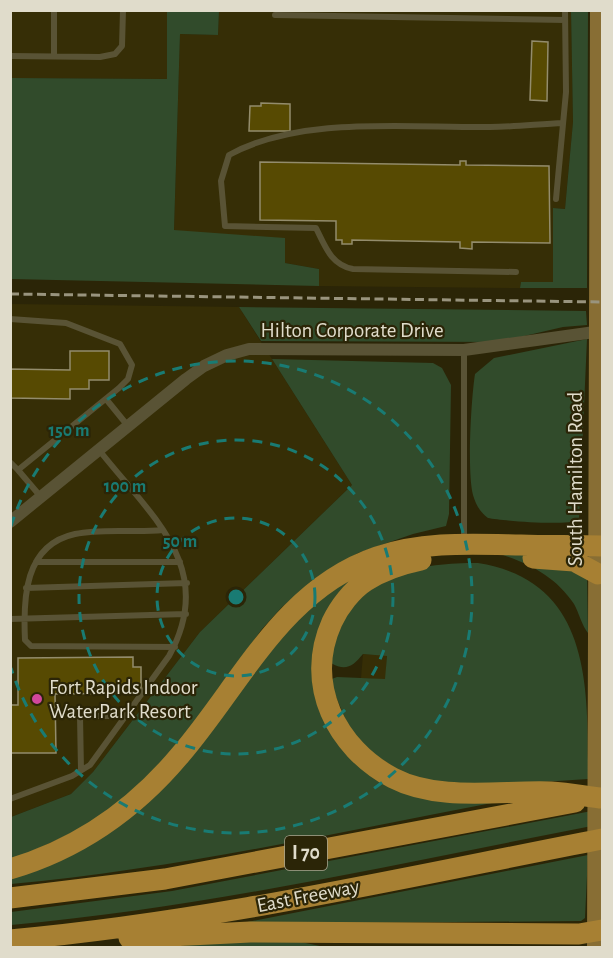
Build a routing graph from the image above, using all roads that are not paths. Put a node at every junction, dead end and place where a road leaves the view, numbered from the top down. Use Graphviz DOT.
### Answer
graph roads {
  1 [pos="54,10"];
  2 [pos="123,10"];
  3 [pos="565,10"];
  4 [pos="599,10"];
  5 [pos="275,15"];
  6 [pos="565,20"];
  7 [pos="10,56"];
  8 [pos="54,56"];
  9 [pos="563,123"];
  10 [pos="556,199"];
  11 [pos="516,272"];
  12 [pos="10,319"];
  13 [pos="603,331"];
  14 [pos="464,350"];
  15 [pos="106,399"];
  16 [pos="128,426"];
  17 [pos="99,450"];
  18 [pos="10,462"];
  19 [pos="18,470"];
  20 [pos="41,497"];
  21 [pos="10,522"];
  22 [pos="163,530"];
  23 [pos="464,544"];
  24 [pos="600,546"];
  25 [pos="36,562"];
  26 [pos="180,562"];
  27 [pos="598,574"];
  28 [pos="187,583"];
  29 [pos="26,588"];
  30 [pos="186,614"];
  31 [pos="24,618"];
  32 [pos="10,619"];
  33 [pos="175,647"];
  34 [pos="126,716"];
  35 [pos="81,770"];
  36 [pos="601,798"];
  37 [pos="10,799"];
  38 [pos="603,839"];
  39 [pos="10,869"];
  40 [pos="10,898"];
  41 [pos="93,931"];
  42 [pos="598,936"];
  43 [pos="10,940"];
  1 -- 8 [label="lane"];
  2 -- 8 [label="lane"];
  3 -- 6 [label="lane"];
  4 -- 24 [label="main road, South Hamilton Road"];
  5 -- 6 [label="lane"];
  6 -- 9 [label="lane"];
  7 -- 8 [label="lane"];
  9 -- 10 [label="lane"];
  9 -- 11 [label="lane"];
  12 -- 15 [label="lane"];
  13 -- 14 [label="street, Hilton Corporate Drive"];
  14 -- 16 [label="street, Hilton Corporate Drive"];
  14 -- 23 [label="lane"];
  15 -- 16 [label="lane"];
  15 -- 19 [label="lane"];
  16 -- 17 [label="street, Hilton Corporate Drive"];
  17 -- 20 [label="street, Hilton Corporate Drive"];
  17 -- 22 [label="lane"];
  18 -- 19 [label="lane"];
  19 -- 20 [label="lane"];
  20 -- 21 [label="street, Hilton Corporate Drive"];
  22 -- 25 [label="lane"];
  22 -- 26 [label="lane"];
  23 -- 24 [label="highway"];
  23 -- 39 [label="highway"];
  24 -- 27 [label="main road, South Hamilton Road"];
  25 -- 26 [label="lane"];
  25 -- 29 [label="lane"];
  26 -- 28 [label="lane"];
  27 -- 36 [label="highway"];
  27 -- 42 [label="main road, South Hamilton Road"];
  28 -- 29 [label="lane"];
  28 -- 30 [label="lane"];
  29 -- 31 [label="lane"];
  30 -- 31 [label="lane"];
  30 -- 33 [label="lane"];
  31 -- 32 [label="lane"];
  31 -- 33 [label="lane"];
  33 -- 34 [label="lane"];
  34 -- 35 [label="lane"];
  34 -- 35 [label="lane"];
  35 -- 37 [label="lane"];
  36 -- 40 [label="highway, East Freeway / I 70"];
  38 -- 41 [label="highway, East Freeway / I 70"];
  41 -- 42 [label="highway"];
  41 -- 43 [label="highway, East Freeway / I 70"];
}
